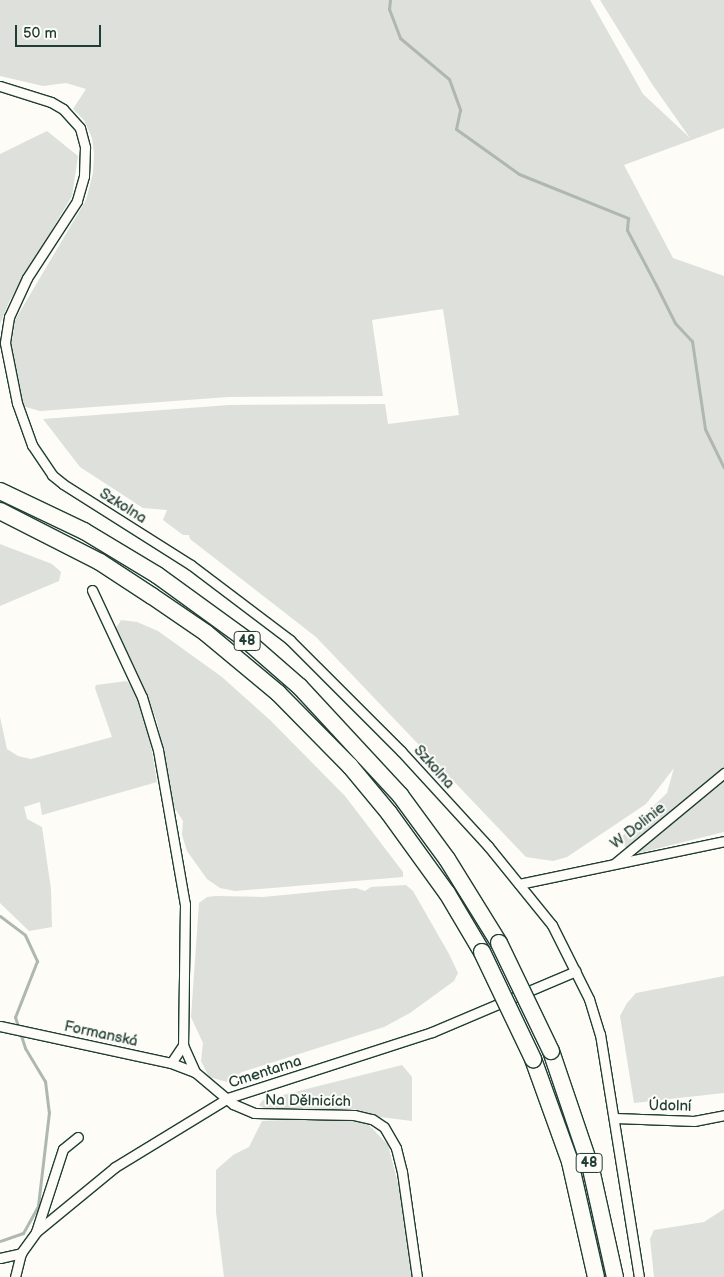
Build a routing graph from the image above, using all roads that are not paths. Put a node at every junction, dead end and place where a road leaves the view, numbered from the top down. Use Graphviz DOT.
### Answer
graph roads {
  1 [pos="0,86"];
  2 [pos="3,339"];
  3 [pos="0,491"];
  4 [pos="0,511"];
  5 [pos="92,590"];
  6 [pos="724,773"];
  7 [pos="724,841"];
  8 [pos="611,865"];
  9 [pos="519,884"];
  10 [pos="576,972"];
  11 [pos="0,1026"];
  12 [pos="183,1045"];
  13 [pos="171,1063"];
  14 [pos="195,1072"];
  15 [pos="228,1098"];
  16 [pos="724,1115"];
  17 [pos="615,1118"];
  18 [pos="78,1137"];
  19 [pos="36,1232"];
  20 [pos="21,1253"];
  21 [pos="0,1258"];
  22 [pos="15,1277"];
  23 [pos="418,1277"];
  24 [pos="596,1277"];
  25 [pos="615,1277"];
  26 [pos="639,1277"];
  1 -- 2 [label="street, Szkolna"];
  2 -- 9 [label="street, Szkolna"];
  3 -- 25 [label="highway, 48, bridge"];
  4 -- 24 [label="highway, 48, bridge"];
  5 -- 12 [label="street"];
  6 -- 8 [label="street, W Dolinie"];
  7 -- 8 [label="street, W Dolinie"];
  8 -- 9 [label="street"];
  9 -- 10 [label="street, Szkolna"];
  10 -- 15 [label="street, Cmentarna"];
  10 -- 17 [label="street, Szkolna"];
  11 -- 13 [label="street, Formanská"];
  12 -- 13 [label="street"];
  12 -- 14 [label="street"];
  13 -- 14 [label="street, Formanská"];
  14 -- 15 [label="street"];
  15 -- 19 [label="street, Cmentarna"];
  15 -- 23 [label="street, Na Dělnicích"];
  16 -- 17 [label="street, Údolní"];
  17 -- 26 [label="street, Szkolna"];
  18 -- 19 [label="street"];
  19 -- 20 [label="street, Cmentarna"];
  20 -- 21 [label="street"];
  20 -- 22 [label="street, Cmentarna"];
}
